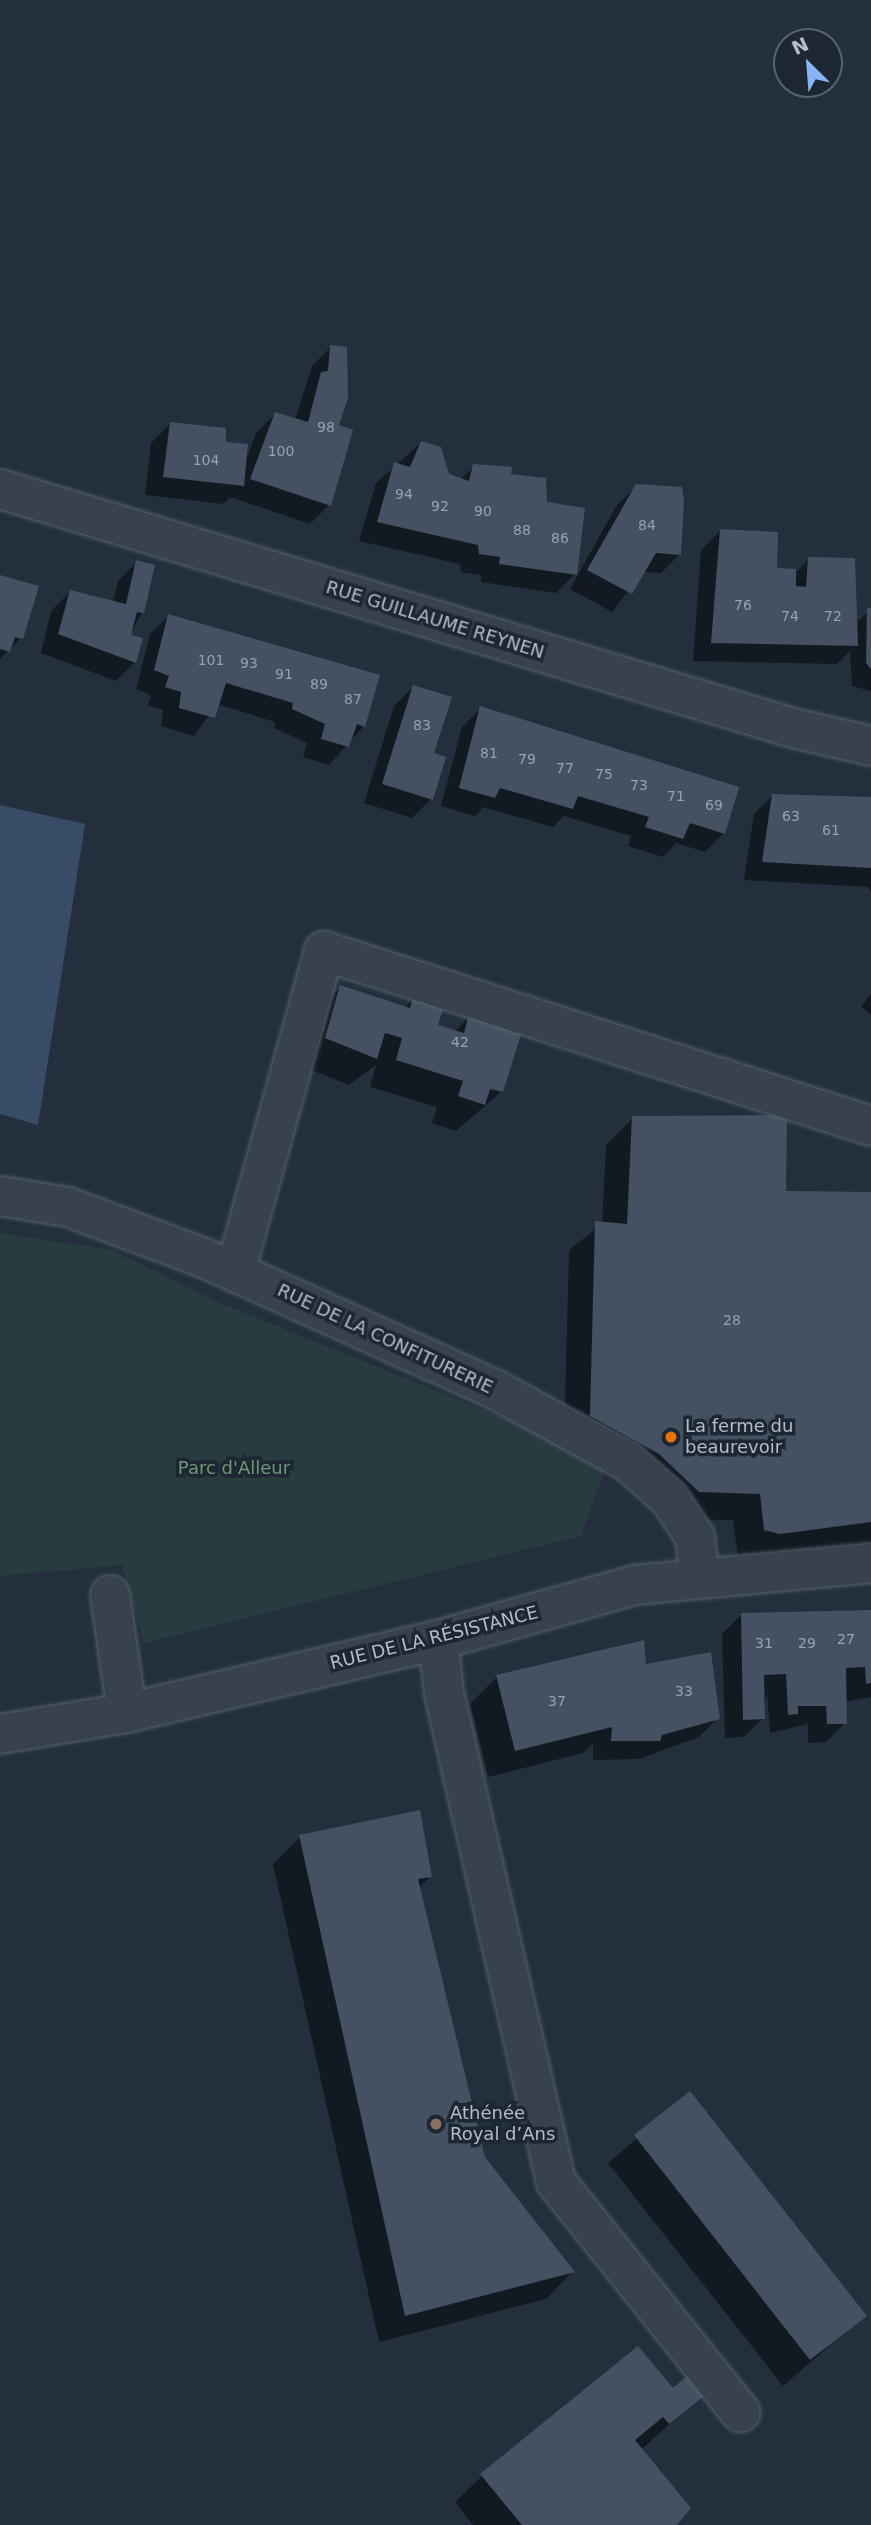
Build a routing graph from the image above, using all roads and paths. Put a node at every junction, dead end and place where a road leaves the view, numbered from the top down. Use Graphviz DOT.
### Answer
graph roads {
  1 [pos="0,489"];
  2 [pos="871,746"];
  3 [pos="871,1126"];
  4 [pos="0,1196"];
  5 [pos="235,1272"];
  6 [pos="871,1563"];
  7 [pos="700,1575"];
  8 [pos="110,1595"];
  9 [pos="438,1640"];
  10 [pos="127,1713"];
  11 [pos="0,1734"];
  12 [pos="740,2412"];
  1 -- 2 [label="street, RUE GUILLAUME REYNEN"];
  3 -- 5 [label="street"];
  4 -- 5 [label="street, RUE DE LA CONFITURERIE"];
  5 -- 7 [label="street, RUE DE LA CONFITURERIE"];
  6 -- 7 [label="street, RUE DE LA RÉSISTANCE"];
  7 -- 9 [label="street, RUE DE LA RÉSISTANCE"];
  8 -- 10 [label="street"];
  9 -- 10 [label="street, RUE DE LA RÉSISTANCE"];
  9 -- 12 [label="street"];
  10 -- 11 [label="street, RUE DE LA RÉSISTANCE"];
}
